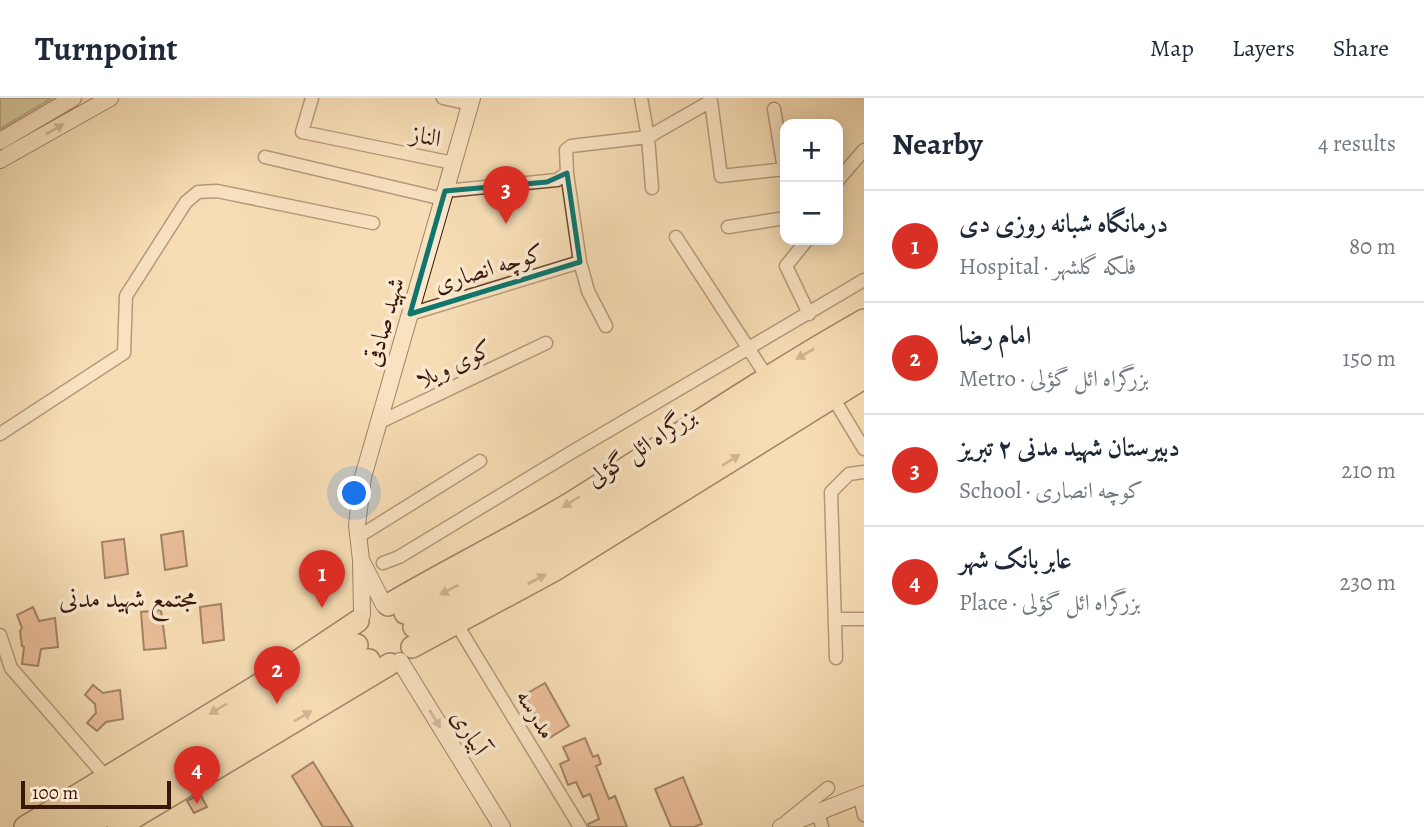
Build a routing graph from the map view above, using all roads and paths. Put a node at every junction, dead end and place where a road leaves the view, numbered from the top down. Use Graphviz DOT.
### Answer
graph roads {
  1 [pos="73,98"];
  2 [pos="312,98"];
  3 [pos="443,98"];
  4 [pos="641,98"];
  5 [pos="107,99"];
  6 [pos="714,100"];
  7 [pos="471,101"];
  8 [pos="774,109"];
  9 [pos="648,137"];
  10 [pos="0,142"];
  11 [pos="780,142"];
  12 [pos="864,150"];
  13 [pos="265,157"];
  14 [pos="0,160"];
  15 [pos="854,161"];
  16 [pos="843,162"];
  17 [pos="453,163"];
  18 [pos="780,170"];
  19 [pos="566,173"];
  20 [pos="843,174"];
  21 [pos="652,188"];
  22 [pos="444,195"];
  23 [pos="780,219"];
  24 [pos="373,223"];
  25 [pos="728,227"];
  26 [pos="676,237"];
  27 [pos="803,245"];
  28 [pos="580,262"];
  29 [pos="864,281"];
  30 [pos="410,314"];
  31 [pos="809,314"];
  32 [pos="864,320"];
  33 [pos="607,326"];
  34 [pos="864,339"];
  35 [pos="545,343"];
  36 [pos="748,348"];
  37 [pos="864,357"];
  38 [pos="767,377"];
  39 [pos="864,378"];
  40 [pos="832,396"];
  41 [pos="380,422"];
  42 [pos="0,434"];
  43 [pos="864,449"];
  44 [pos="480,461"];
  45 [pos="864,472"];
  46 [pos="358,537"];
  47 [pos="360,560"];
  48 [pos="383,563"];
  49 [pos="360,618"];
  50 [pos="835,619"];
  51 [pos="864,619"];
  52 [pos="456,623"];
  53 [pos="399,632"];
  54 [pos="0,635"];
  55 [pos="363,652"];
  56 [pos="836,658"];
  57 [pos="105,776"];
  58 [pos="828,788"];
  59 [pos="862,795"];
  60 [pos="864,815"];
  61 [pos="820,820"];
  62 [pos="25,827"];
  63 [pos="56,827"];
  64 [pos="85,827"];
  65 [pos="118,827"];
  66 [pos="502,827"];
  67 [pos="580,827"];
  68 [pos="780,827"];
  1 -- 10 [label="main road"];
  2 -- 17 [label="street, الناز"];
  3 -- 7 [label="street"];
  4 -- 9 [label="street"];
  14 -- 5 [label="main road, one-way"];
  6 -- 9 [label="street"];
  6 -- 18 [label="street"];
  7 -- 17 [label="main road, شهید صادقی"];
  8 -- 11 [label="street"];
  9 -- 19 [label="street"];
  9 -- 21 [label="street"];
  12 -- 15 [label="street"];
  13 -- 22 [label="street"];
  15 -- 16 [label="street"];
  15 -- 20 [label="street"];
  17 -- 22 [label="main road, شهید صادقی"];
  19 -- 22 [label="street"];
  19 -- 28 [label="street"];
  22 -- 30 [label="main road, شهید صادقی"];
  23 -- 25 [label="street"];
  24 -- 42 [label="street"];
  26 -- 36 [label="street"];
  27 -- 31 [label="street"];
  28 -- 30 [label="street, کوچه انصاری"];
  28 -- 33 [label="street"];
  29 -- 31 [label="street"];
  30 -- 41 [label="main road, شهید صادقی"];
  31 -- 36 [label="street"];
  32 -- 38 [label="highway, one-way"];
  34 -- 53 [label="highway, بزرگراه ائل گؤلی, one-way"];
  35 -- 41 [label="street, کوی ویلا"];
  36 -- 38 [label="street"];
  36 -- 48 [label="street"];
  37 -- 53 [label="highway, بزرگراه ائل گؤلی"];
  38 -- 53 [label="highway, one-way"];
  39 -- 40 [label="highway"];
  40 -- 43 [label="street"];
  52 -- 40 [label="highway, one-way"];
  41 -- 46 [label="main road, شهید صادقی"];
  44 -- 46 [label="street"];
  45 -- 50 [label="street"];
  46 -- 47 [label="main road, شهید صادقی"];
  47 -- 49 [label="main road, شهید صادقی"];
  47 -- 53 [label="main road, شهید صادقی"];
  49 -- 53 [label="highway"];
  49 -- 55 [label="highway"];
  49 -- 57 [label="highway, one-way"];
  50 -- 51 [label="street"];
  50 -- 56 [label="street"];
  52 -- 53 [label="highway"];
  52 -- 67 [label="street, مدرسه"];
  53 -- 55 [label="highway"];
  65 -- 53 [label="highway, one-way"];
  53 -- 66 [label="main road, آبیاری, one-way"];
  54 -- 57 [label="street"];
  55 -- 63 [label="highway"];
  55 -- 64 [label="highway"];
  57 -- 62 [label="highway"];
  58 -- 68 [label="street"];
  59 -- 60 [label="street"];
  59 -- 61 [label="main road"];
  61 -- 68 [label="main road"];
}
